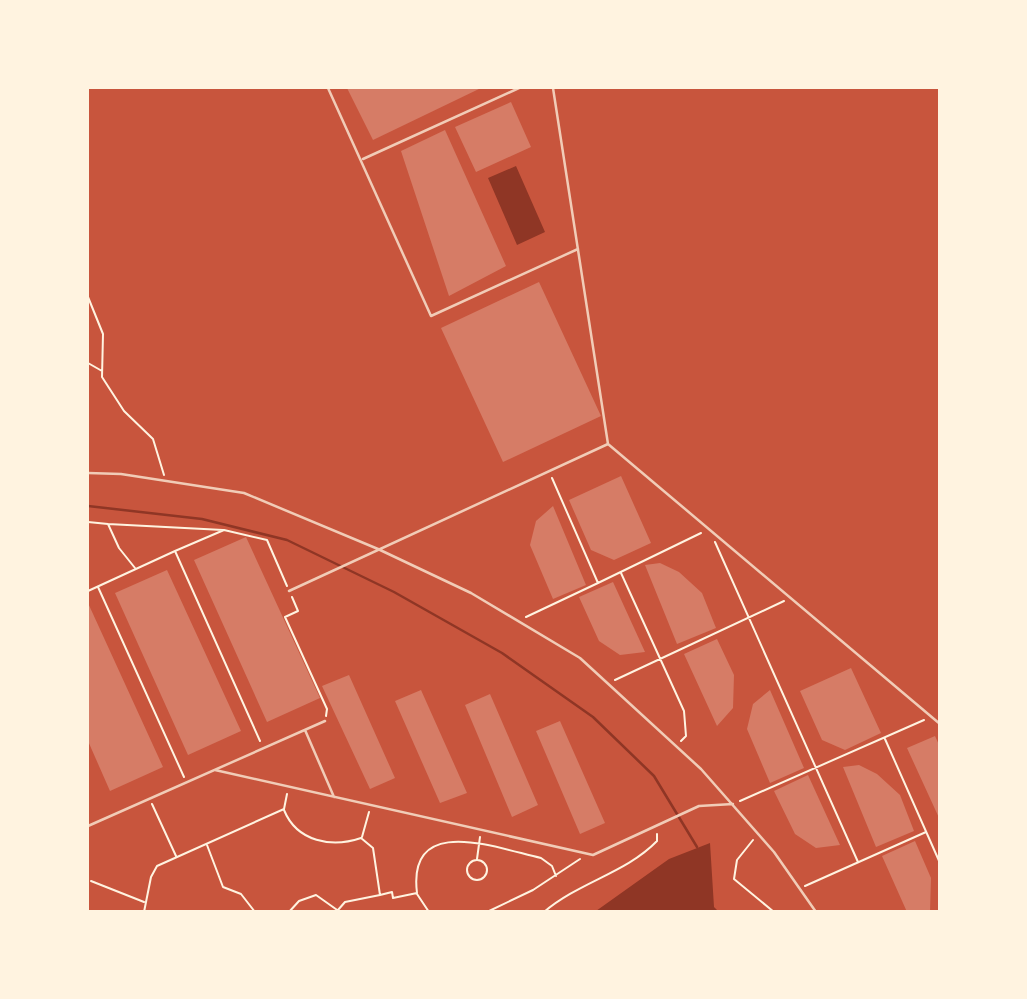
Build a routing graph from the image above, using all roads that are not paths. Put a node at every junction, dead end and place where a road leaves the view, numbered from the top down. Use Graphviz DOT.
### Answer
graph roads {
  1 [pos="328,88"];
  2 [pos="519,88"];
  3 [pos="553,88"];
  4 [pos="361,160"];
  5 [pos="578,249"];
  6 [pos="608,444"];
  7 [pos="88,473"];
  8 [pos="378,549"];
  9 [pos="289,591"];
  10 [pos="325,721"];
  11 [pos="940,724"];
  12 [pos="306,730"];
  13 [pos="215,770"];
  14 [pos="334,797"];
  15 [pos="733,804"];
  16 [pos="88,826"];
  17 [pos="816,912"];
  1 -- 4 [label="lane"];
  2 -- 4 [label="lane"];
  3 -- 5 [label="lane"];
  4 -- 5 [label="lane"];
  5 -- 6 [label="lane"];
  6 -- 8 [label="lane"];
  6 -- 11 [label="lane"];
  7 -- 8 [label="lane"];
  8 -- 9 [label="lane"];
  8 -- 15 [label="lane"];
  10 -- 12 [label="lane"];
  12 -- 13 [label="lane"];
  12 -- 14 [label="lane"];
  13 -- 14 [label="lane"];
  13 -- 16 [label="lane"];
  14 -- 15 [label="lane"];
  15 -- 17 [label="lane"];
}
